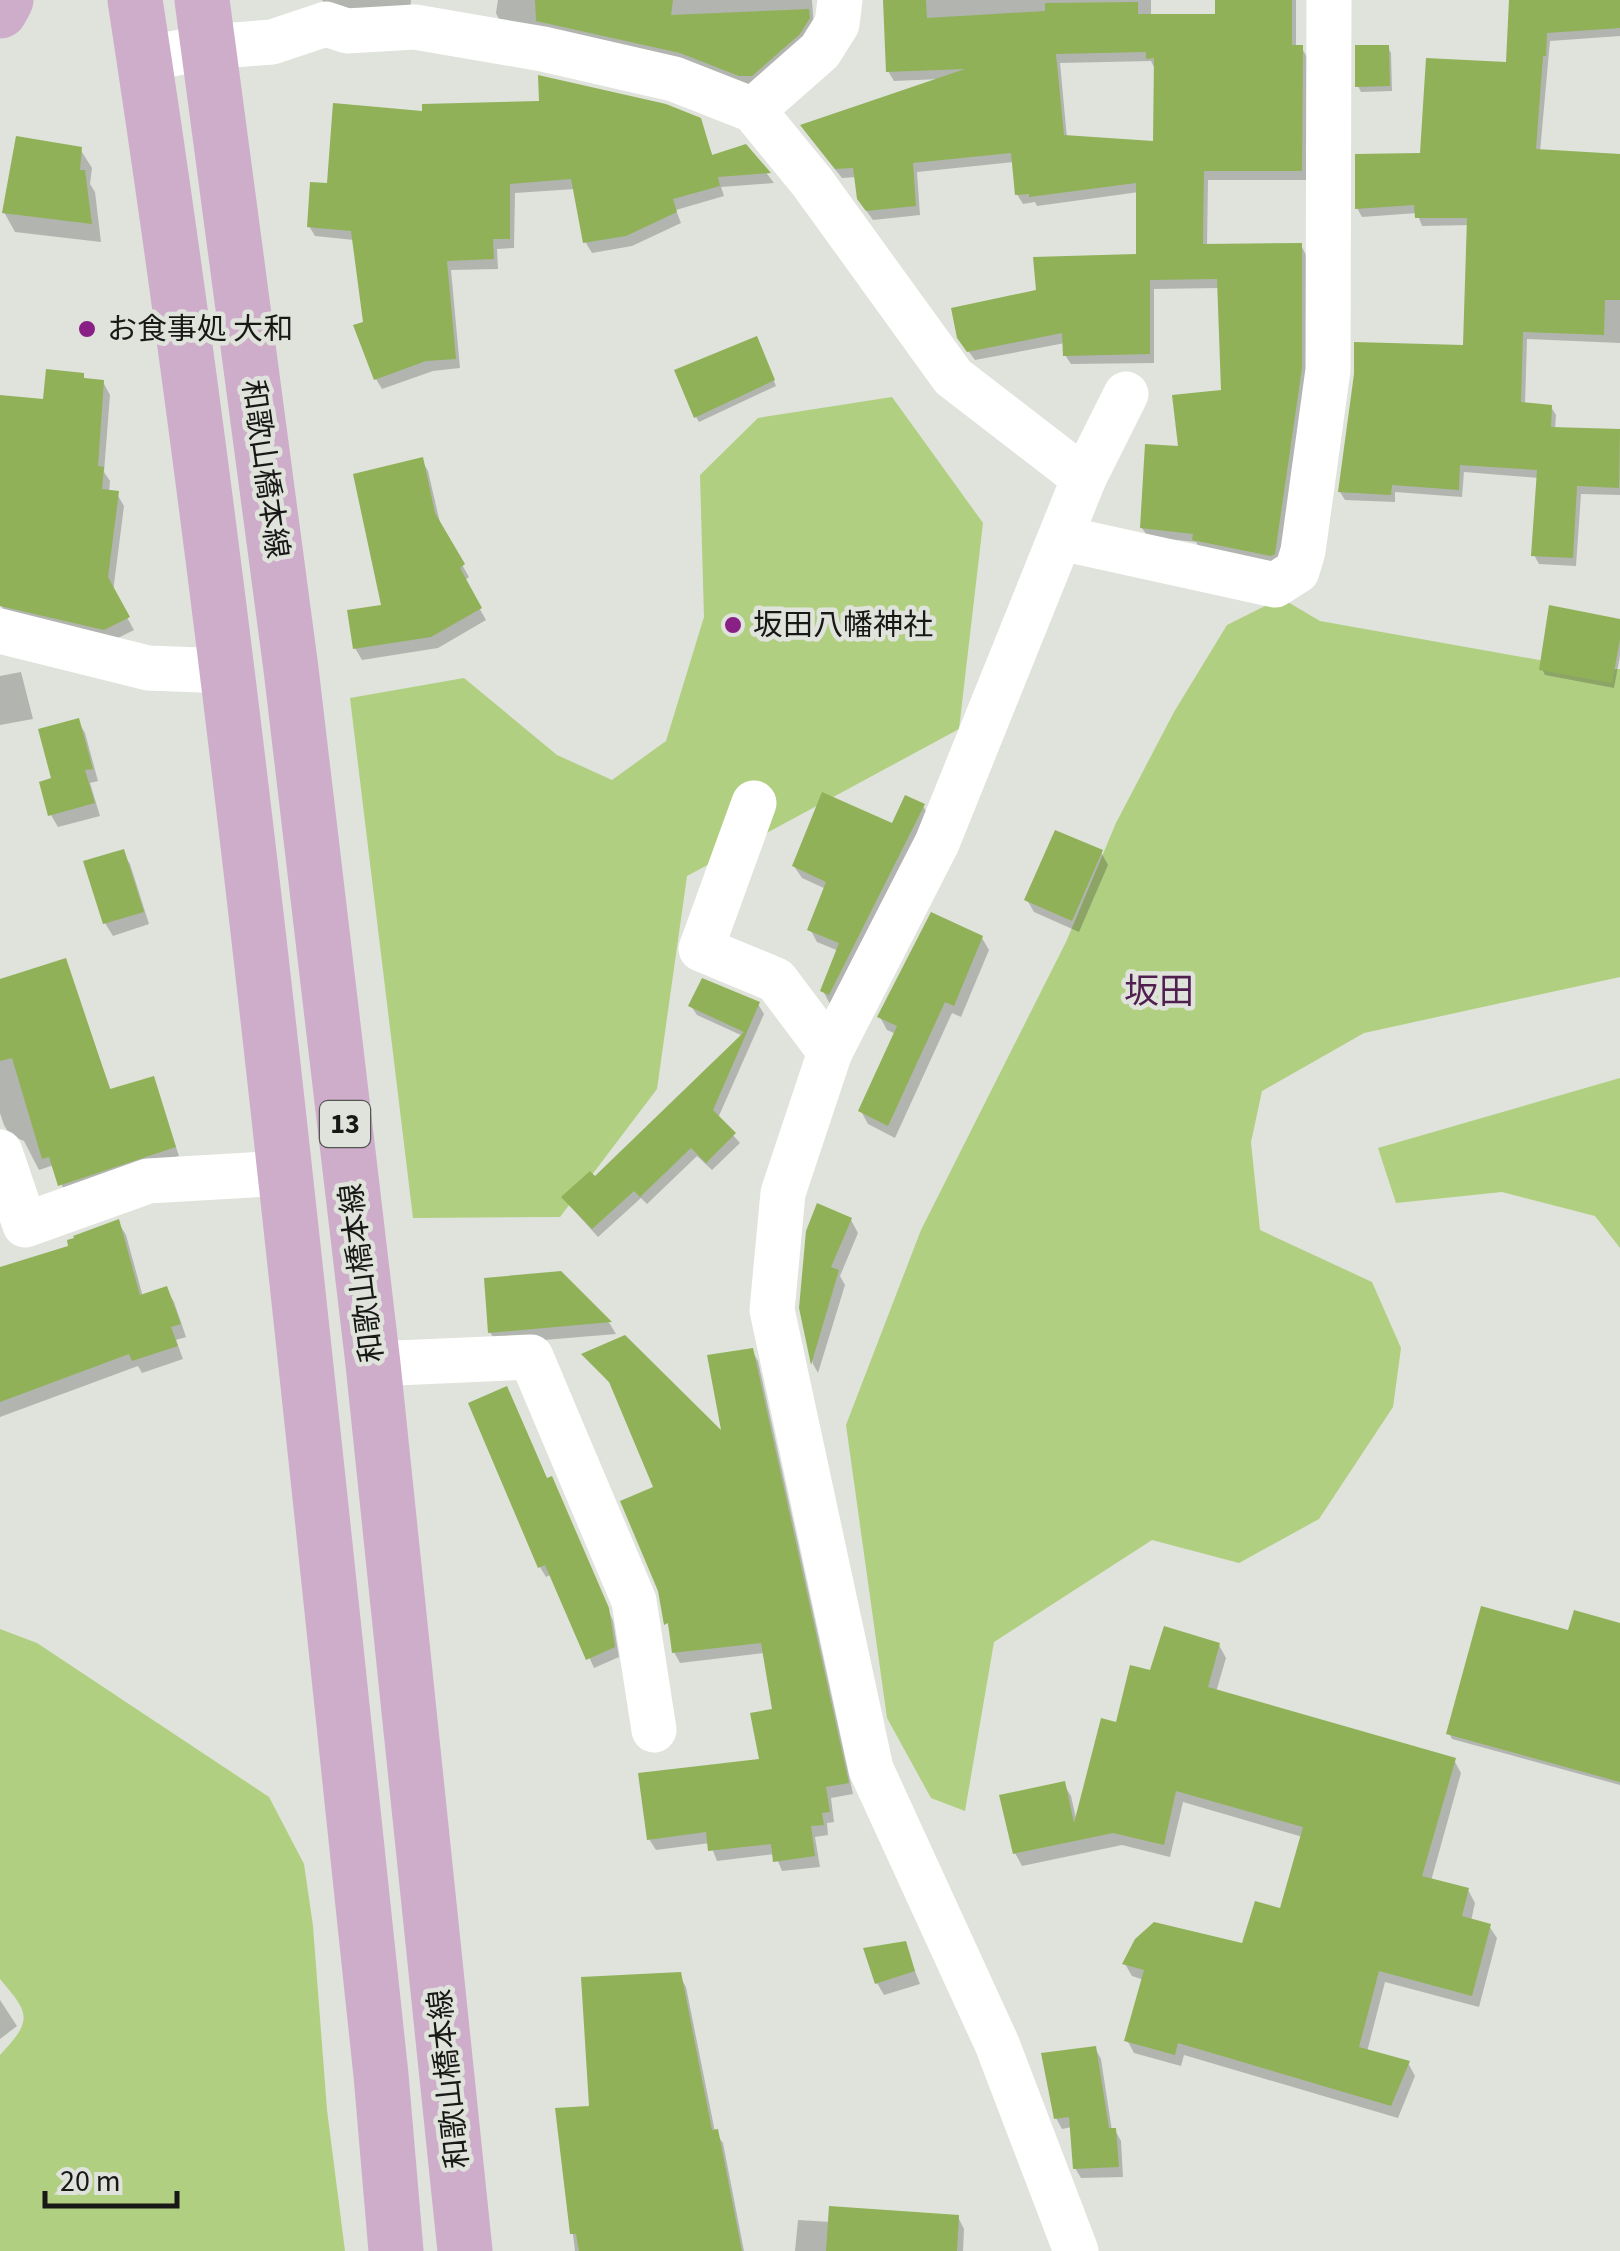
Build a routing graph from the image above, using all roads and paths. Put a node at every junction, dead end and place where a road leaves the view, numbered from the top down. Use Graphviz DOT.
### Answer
graph roads {
  1 [pos="6,0"];
  2 [pos="135,0"];
  3 [pos="840,0"];
  4 [pos="1329,0"];
  5 [pos="0,11"];
  6 [pos="206,24"];
  7 [pos="144,59"];
  8 [pos="753,110"];
  9 [pos="1126,394"];
  10 [pos="1084,478"];
  11 [pos="1061,538"];
  12 [pos="0,631"];
  13 [pos="227,671"];
  14 [pos="754,803"];
  15 [pos="830,1052"];
  16 [pos="0,1152"];
  17 [pos="284,1173"];
  18 [pos="373,1364"];
  19 [pos="654,1730"];
  20 [pos="396,2251"];
  21 [pos="466,2251"];
  22 [pos="1076,2251"];
  1 -- 5 [label="main road"];
  2 -- 7 [label="main road, 13"];
  3 -- 8 [label="street"];
  4 -- 11 [label="street"];
  6 -- 7 [label="street"];
  6 -- 8 [label="street"];
  6 -- 18 [label="main road, 和歌山橋本線 / 13"];
  7 -- 13 [label="main road, 13"];
  8 -- 10 [label="street"];
  9 -- 10 [label="street"];
  10 -- 11 [label="street"];
  11 -- 15 [label="street"];
  12 -- 13 [label="street"];
  13 -- 17 [label="main road, 13"];
  14 -- 15 [label="street"];
  15 -- 22 [label="street"];
  16 -- 17 [label="street"];
  17 -- 20 [label="main road, 13"];
  18 -- 19 [label="street"];
  18 -- 21 [label="main road, 和歌山橋本線 / 13"];
}
